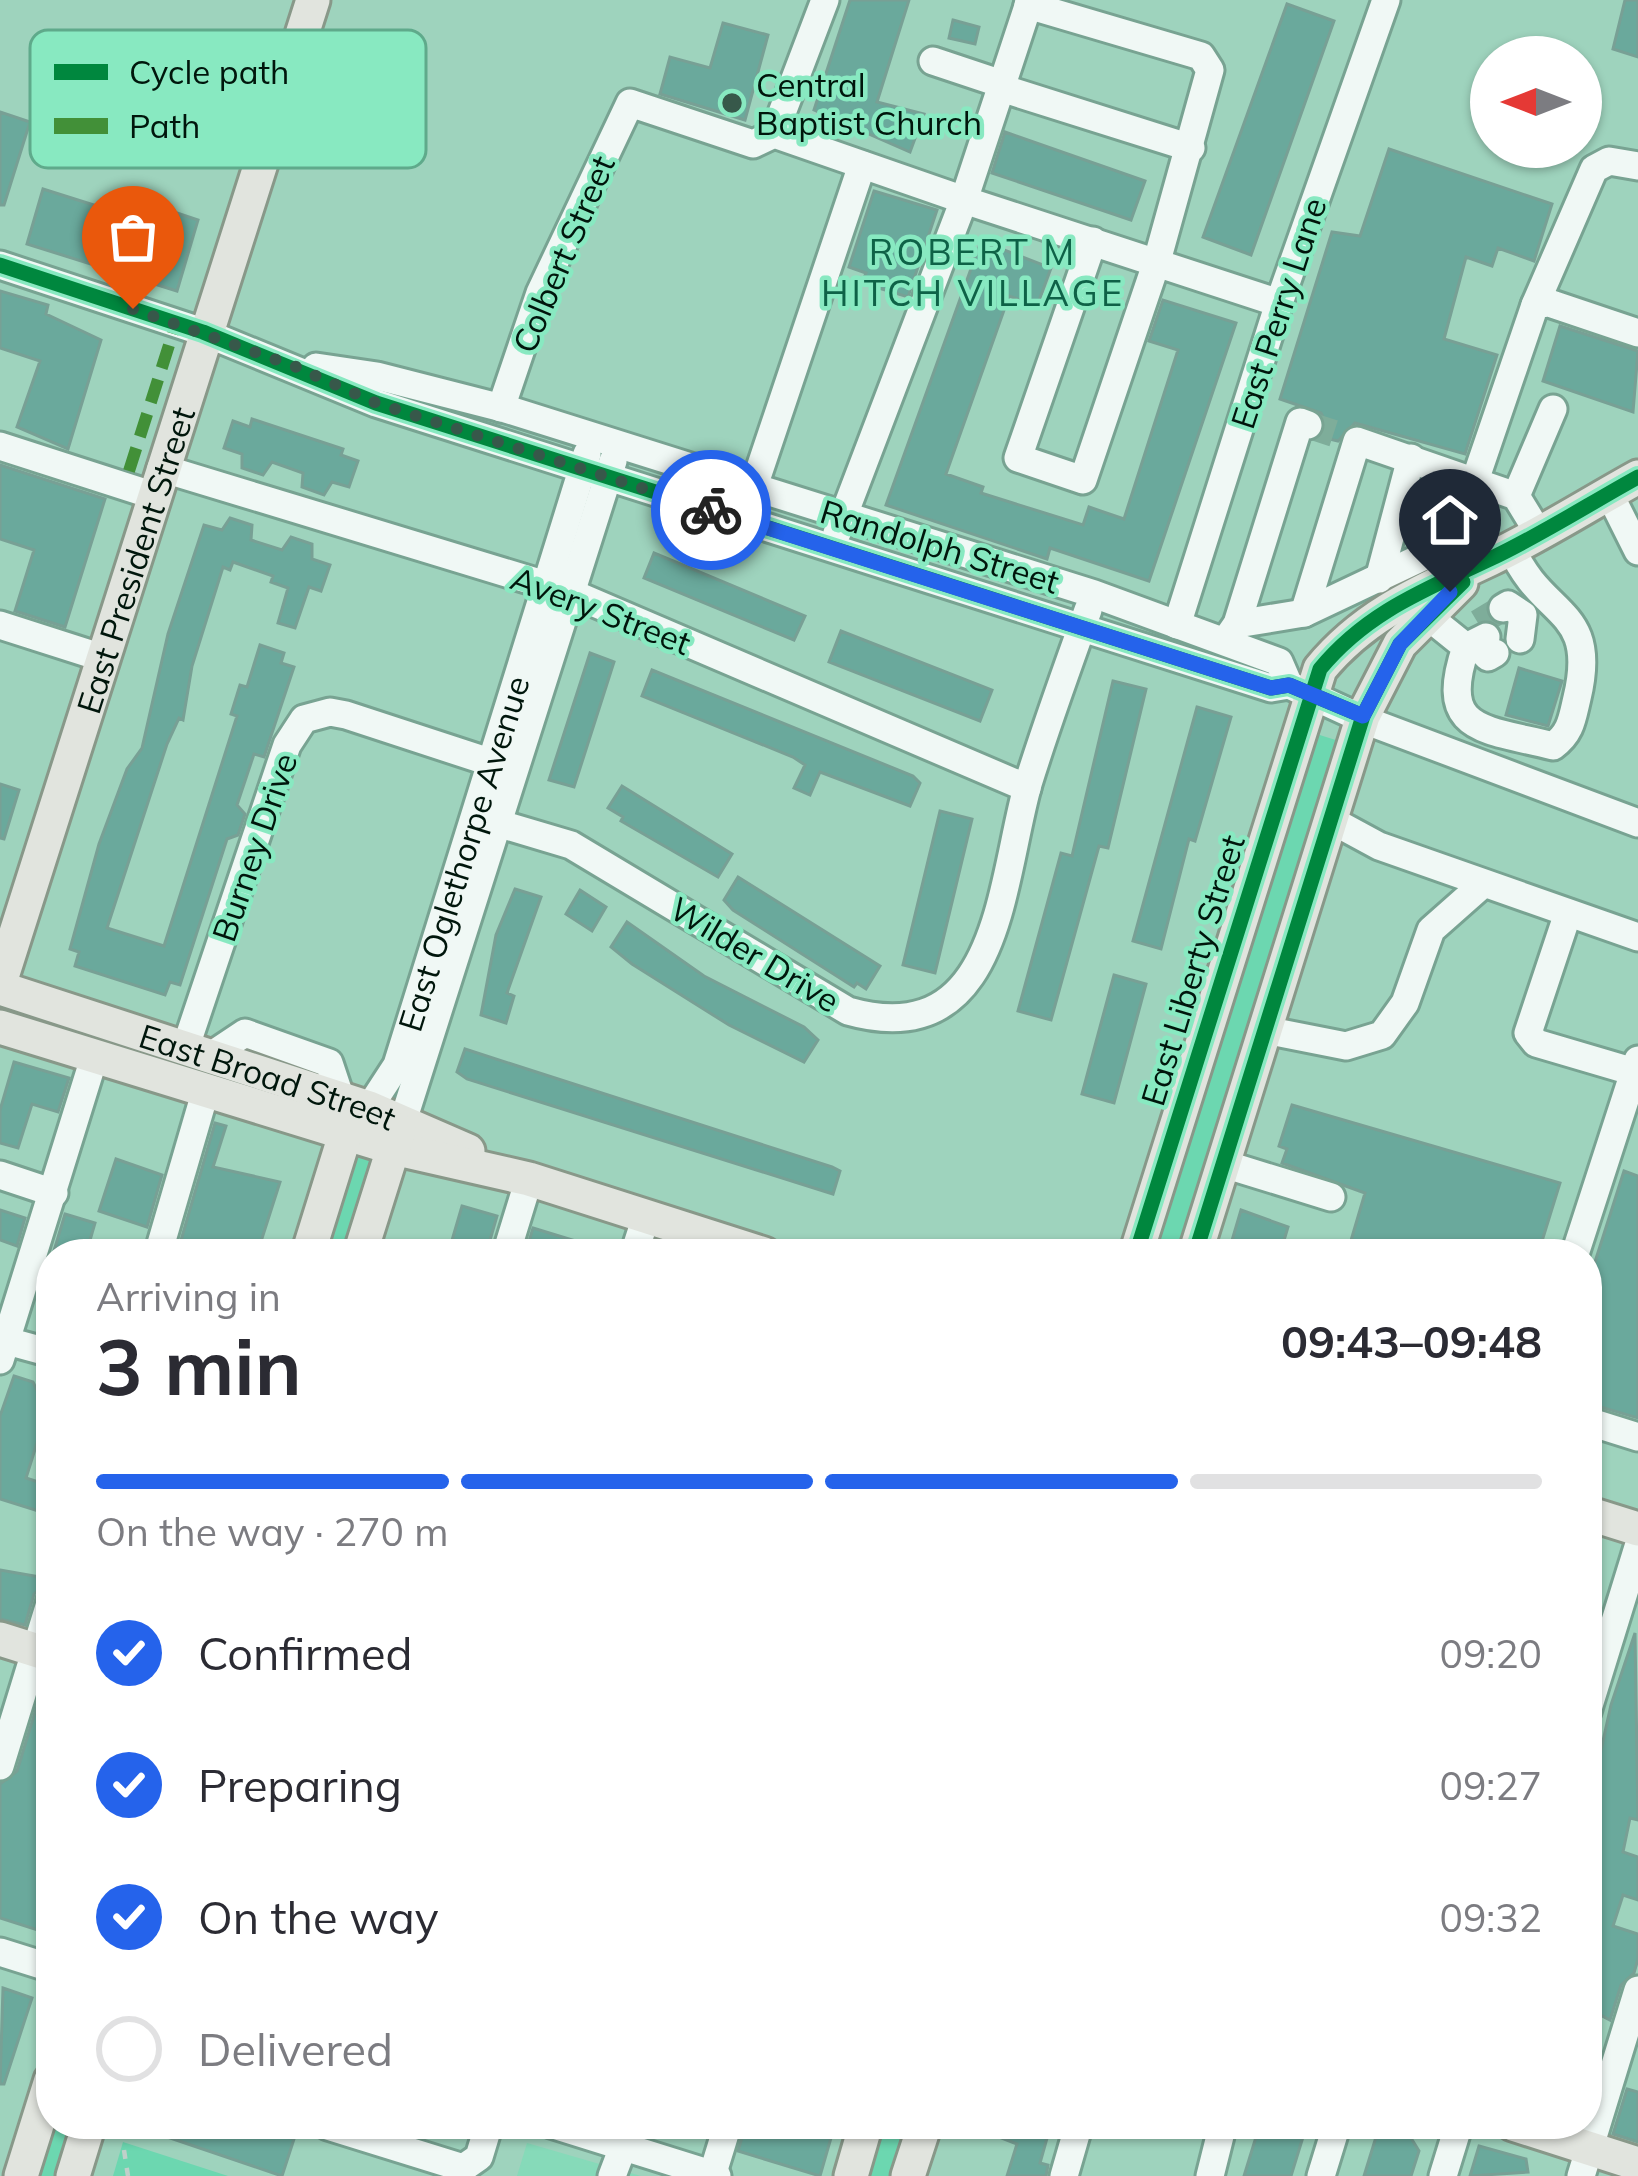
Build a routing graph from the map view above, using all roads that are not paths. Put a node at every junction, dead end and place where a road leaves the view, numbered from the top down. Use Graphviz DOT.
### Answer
graph roads {
  1 [pos="313,0"];
  2 [pos="825,0"];
  3 [pos="1382,1"];
  4 [pos="1029,3"];
  5 [pos="303,30"];
  6 [pos="933,61"];
  7 [pos="1002,86"];
  8 [pos="774,134"];
  9 [pos="1191,148"];
  10 [pos="862,165"];
  11 [pos="1638,166"];
  12 [pos="257,168"];
  13 [pos="964,200"];
  14 [pos="1093,241"];
  15 [pos="1157,261"];
  16 [pos="0,265"];
  17 [pos="1279,303"];
  18 [pos="1534,305"];
  19 [pos="203,332"];
  20 [pos="1638,333"];
  21 [pos="294,366"];
  22 [pos="501,408"];
  23 [pos="1553,409"];
  24 [pos="1308,424"];
  25 [pos="604,442"];
  26 [pos="0,446"];
  27 [pos="1411,458"];
  28 [pos="595,474"];
  29 [pos="1473,477"];
  30 [pos="157,481"];
  31 [pos="1623,485"];
  32 [pos="754,488"];
  33 [pos="1516,496"];
  34 [pos="844,518"];
  35 [pos="743,520"];
  36 [pos="1635,537"];
  37 [pos="1513,546"];
  38 [pos="831,547"];
  39 [pos="1379,579"];
  40 [pos="557,589"];
  41 [pos="1094,594"];
  42 [pos="1304,614"];
  43 [pos="1425,614"];
  44 [pos="0,625"];
  45 [pos="1177,625"];
  46 [pos="1082,627"];
  47 [pos="1231,634"];
  48 [pos="103,658"];
  49 [pos="1301,694"];
  50 [pos="1363,716"];
  51 [pos="1532,741"];
  52 [pos="502,766"];
  53 [pos="1501,770"];
  54 [pos="1027,788"];
  55 [pos="1331,820"];
  56 [pos="496,823"];
  57 [pos="1638,823"];
  58 [pos="1483,884"];
  59 [pos="1568,913"];
  60 [pos="1638,937"];
  61 [pos="0,985"];
  62 [pos="0,1028"];
  63 [pos="1265,1030"];
  64 [pos="197,1053"];
  65 [pos="94,1058"];
  66 [pos="1637,1068"];
  67 [pos="205,1093"];
  68 [pos="355,1104"];
  69 [pos="398,1134"];
  70 [pos="345,1135"];
  71 [pos="1223,1164"];
  72 [pos="0,1175"];
  73 [pos="530,1179"];
  74 [pos="54,1193"];
  75 [pos="1331,1197"];
  76 [pos="646,1217"];
  77 [pos="162,1239"];
  78 [pos="313,1239"];
  79 [pos="365,1239"];
  80 [pos="511,1239"];
  81 [pos="639,1239"];
  82 [pos="713,1239"];
  83 [pos="1140,1239"];
  84 [pos="1200,1239"];
  85 [pos="1580,1239"];
  86 [pos="13,1275"];
  87 [pos="3,1351"];
  88 [pos="36,1352"];
  89 [pos="1602,1426"];
  90 [pos="1638,1437"];
  91 [pos="1602,1518"];
  92 [pos="1638,1529"];
  93 [pos="1638,1547"];
  94 [pos="0,1639"];
  95 [pos="36,1650"];
  96 [pos="1602,1663"];
  97 [pos="36,1671"];
  98 [pos="0,1766"];
  99 [pos="0,1952"];
  100 [pos="36,1963"];
  101 [pos="1638,1990"];
  102 [pos="1602,2107"];
  103 [pos="36,2128"];
  104 [pos="84,2139"];
  105 [pos="389,2139"];
  106 [pos="484,2139"];
  107 [pos="598,2139"];
  108 [pos="724,2139"];
  109 [pos="861,2139"];
  110 [pos="920,2139"];
  111 [pos="1075,2139"];
  112 [pos="1219,2139"];
  113 [pos="1332,2139"];
  114 [pos="1454,2139"];
  115 [pos="1541,2139"];
  116 [pos="623,2147"];
  117 [pos="1585,2162"];
  118 [pos="1638,2164"];
  119 [pos="21,2176"];
  120 [pos="73,2176"];
  121 [pos="612,2176"];
  122 [pos="714,2176"];
  123 [pos="850,2176"];
  124 [pos="908,2176"];
  125 [pos="1064,2176"];
  126 [pos="1210,2176"];
  127 [pos="1321,2176"];
  128 [pos="1443,2176"];
  1 -- 5 [label="main road, East President Street"];
  2 -- 8 [label="street"];
  3 -- 17 [label="street, East Perry Lane"];
  4 -- 7 [label="street"];
  4 -- 9 [label="street"];
  6 -- 7 [label="street"];
  7 -- 9 [label="street"];
  7 -- 13 [label="street"];
  8 -- 10 [label="street"];
  8 -- 22 [label="street, Colbert Street"];
  9 -- 15 [label="street"];
  10 -- 13 [label="street"];
  10 -- 32 [label="street"];
  11 -- 18 [label="street"];
  12 -- 19 [label="main road, East President Street"];
  13 -- 14 [label="street"];
  13 -- 34 [label="street"];
  14 -- 15 [label="street"];
  14 -- 15 [label="street"];
  15 -- 17 [label="street"];
  16 -- 19 [label="street, Randolph Street"];
  17 -- 45 [label="street, East Perry Lane"];
  18 -- 20 [label="street"];
  18 -- 29 [label="street"];
  19 -- 21 [label="street, Randolph Street"];
  19 -- 30 [label="main road, East President Street"];
  21 -- 22 [label="street, Randolph Street"];
  21 -- 28 [label="street, Randolph Street"];
  22 -- 25 [label="street, Randolph Street"];
  23 -- 33 [label="street"];
  24 -- 47 [label="street"];
  25 -- 28 [label="street, East Oglethorpe Avenue"];
  25 -- 32 [label="street, Randolph Street"];
  26 -- 30 [label="street, Avery Street"];
  27 -- 29 [label="street"];
  27 -- 39 [label="street"];
  27 -- 42 [label="street"];
  28 -- 35 [label="street, Randolph Street"];
  28 -- 40 [label="street, East Oglethorpe Avenue"];
  29 -- 33 [label="street"];
  29 -- 39 [label="street"];
  30 -- 40 [label="street, Avery Street"];
  30 -- 48 [label="main road, East President Street"];
  31 -- 36 [label="street"];
  31 -- 37 [label="main road"];
  32 -- 34 [label="street, Randolph Street"];
  32 -- 35 [label="street"];
  33 -- 37 [label="street"];
  34 -- 38 [label="street"];
  34 -- 41 [label="street, Randolph Street"];
  35 -- 38 [label="street, Randolph Street"];
  37 -- 43 [label="main road"];
  37 -- 49 [label="main road, East Liberty Street"];
  37 -- 51 [label="street"];
  38 -- 46 [label="street, Randolph Street"];
  39 -- 42 [label="street"];
  40 -- 52 [label="street, East Oglethorpe Avenue"];
  40 -- 54 [label="street, Avery Street"];
  41 -- 45 [label="street, Randolph Street"];
  41 -- 46 [label="street, Wilder Drive"];
  42 -- 47 [label="street"];
  43 -- 50 [label="main road"];
  43 -- 51 [label="street"];
  44 -- 48 [label="street"];
  45 -- 47 [label="street, Randolph Street"];
  46 -- 49 [label="street, Randolph Street"];
  46 -- 54 [label="street, Wilder Drive"];
  47 -- 49 [label="street, Randolph Street"];
  48 -- 61 [label="main road, East President Street"];
  49 -- 50 [label="street, Randolph Street"];
  49 -- 83 [label="main road, East Liberty Street"];
  50 -- 53 [label="street, Randolph Street"];
  50 -- 55 [label="main road"];
  51 -- 53 [label="street"];
  52 -- 56 [label="street, East Oglethorpe Avenue"];
  52 -- 64 [label="street, Burney Drive"];
  52 -- 68 [label="street, East Oglethorpe Avenue"];
  53 -- 57 [label="street, Randolph Street"];
  54 -- 56 [label="street, Wilder Drive"];
  55 -- 58 [label="street"];
  55 -- 63 [label="main road"];
  56 -- 69 [label="street, East Oglethorpe Avenue"];
  58 -- 59 [label="street"];
  58 -- 63 [label="street"];
  59 -- 60 [label="street"];
  59 -- 66 [label="street"];
  61 -- 64 [label="main road, East Broad Street"];
  62 -- 65 [label="main road, East Broad Street"];
  63 -- 71 [label="main road"];
  64 -- 68 [label="main road, East Broad Street"];
  65 -- 67 [label="main road, East Broad Street"];
  65 -- 74 [label="street"];
  66 -- 85 [label="street"];
  67 -- 70 [label="main road, East Broad Street"];
  67 -- 77 [label="street"];
  68 -- 69 [label="main road, East Broad Street"];
  68 -- 70 [label="main road, East Oglethorpe Avenue"];
  69 -- 70 [label="main road, East Broad Street"];
  69 -- 73 [label="main road, East Broad Street"];
  69 -- 79 [label="main road, East Oglethorpe Avenue"];
  70 -- 78 [label="main road, East Oglethorpe Avenue"];
  71 -- 75 [label="street"];
  71 -- 84 [label="main road"];
  72 -- 74 [label="street"];
  73 -- 76 [label="main road, East Broad Street"];
  73 -- 80 [label="street"];
  74 -- 86 [label="street"];
  76 -- 81 [label="street"];
  76 -- 82 [label="main road, East Broad Street"];
  86 -- 87 [label="street"];
  87 -- 88 [label="street"];
  89 -- 90 [label="street"];
  91 -- 92 [label="main road"];
  93 -- 96 [label="street"];
  94 -- 95 [label="main road"];
  97 -- 98 [label="street"];
  99 -- 100 [label="street"];
  101 -- 102 [label="street"];
  103 -- 119 [label="main road"];
  104 -- 120 [label="main road"];
  105 -- 106 [label="street"];
  107 -- 116 [label="street"];
  108 -- 122 [label="street"];
  109 -- 123 [label="main road"];
  110 -- 124 [label="main road"];
  111 -- 125 [label="street"];
  112 -- 126 [label="street"];
  113 -- 127 [label="street"];
  114 -- 128 [label="street"];
  115 -- 117 [label="main road"];
  116 -- 121 [label="street"];
  116 -- 122 [label="street"];
  117 -- 118 [label="main road"];
}
